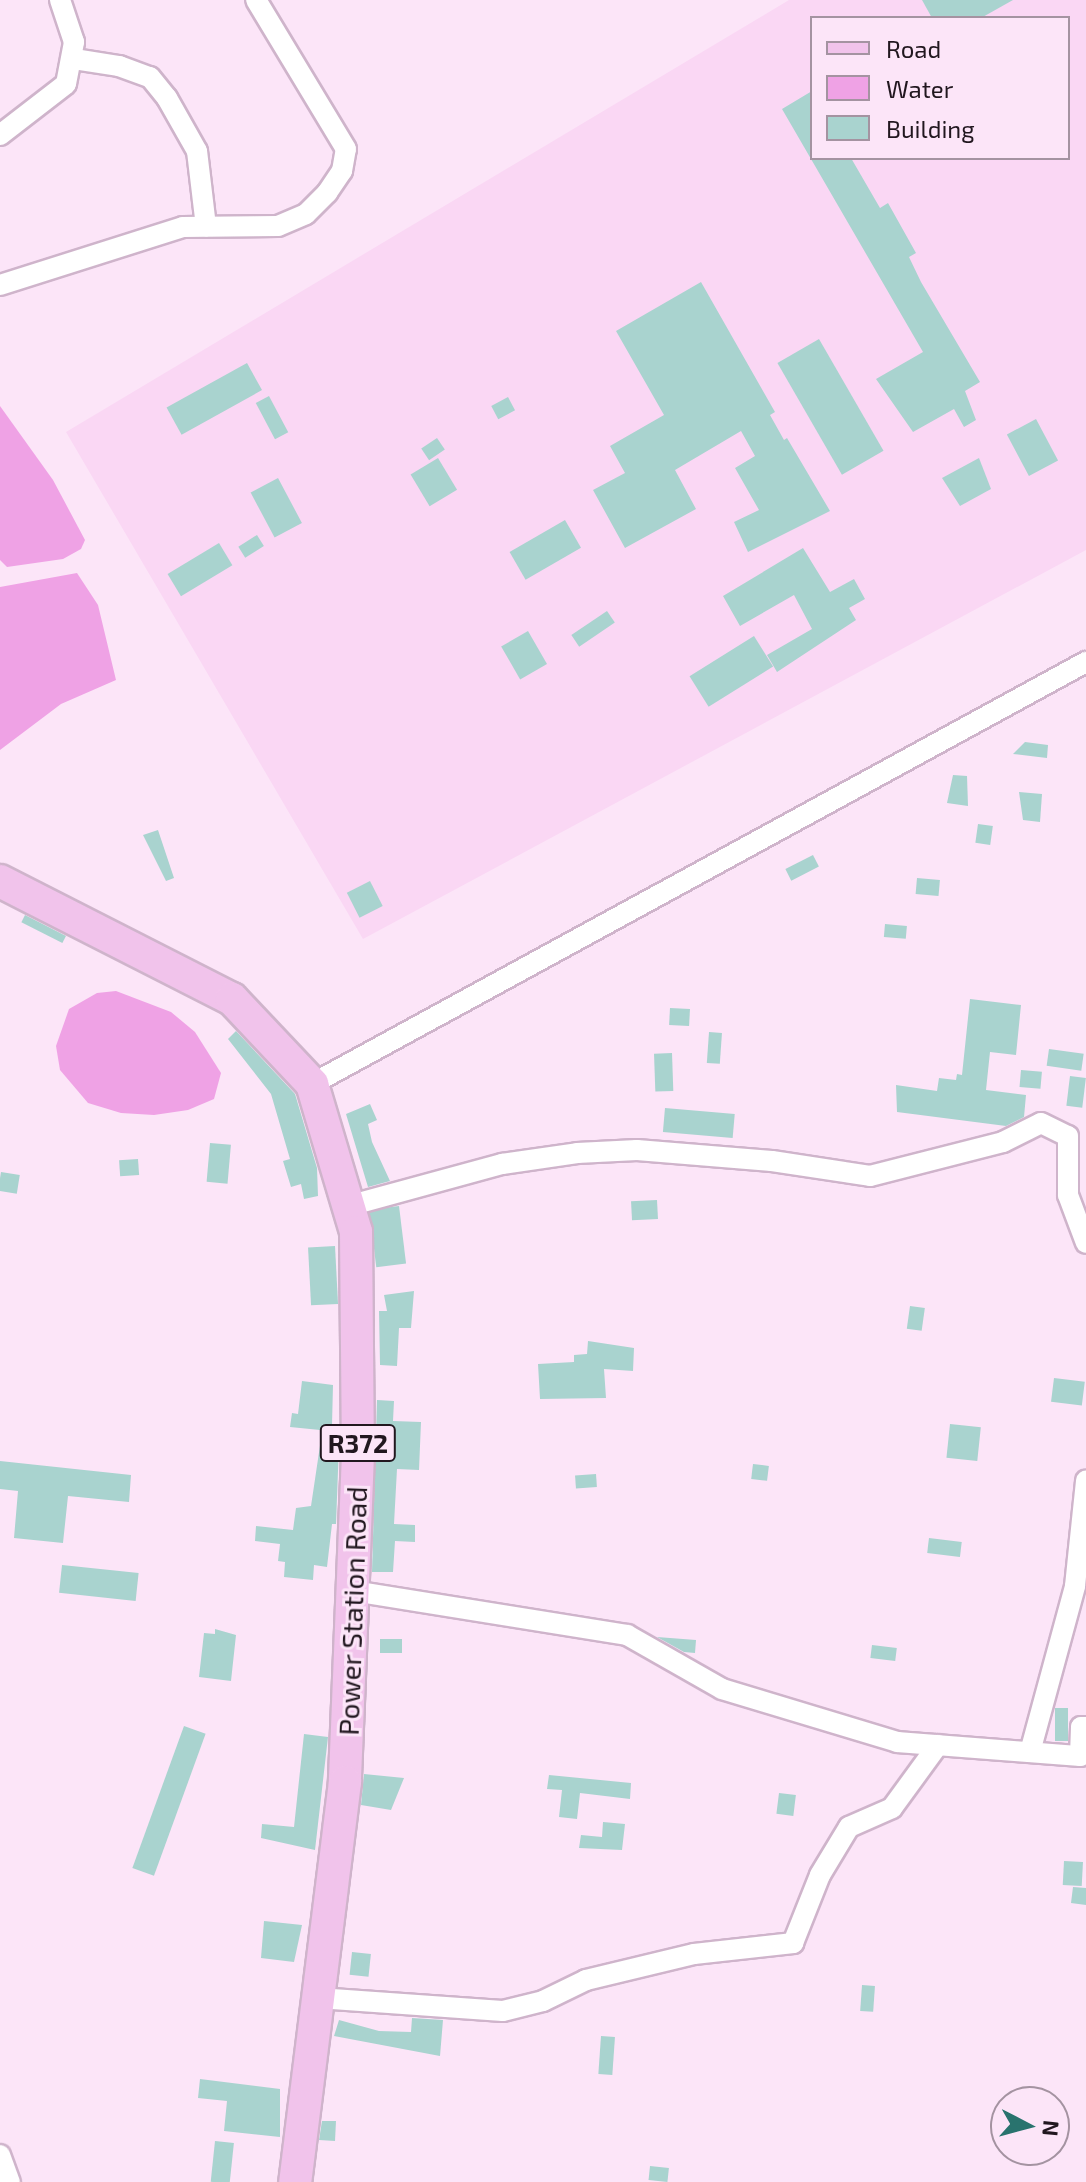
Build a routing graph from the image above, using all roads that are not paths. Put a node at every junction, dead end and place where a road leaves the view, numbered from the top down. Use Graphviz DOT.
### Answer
graph roads {
  1 [pos="60,0"];
  2 [pos="256,0"];
  3 [pos="74,59"];
  4 [pos="0,135"];
  5 [pos="206,226"];
  6 [pos="0,285"];
  7 [pos="1086,662"];
  8 [pos="0,881"];
  9 [pos="312,1084"];
  10 [pos="348,1206"];
  11 [pos="1086,1243"];
  12 [pos="1086,1481"];
  13 [pos="353,1591"];
  14 [pos="1086,1727"];
  15 [pos="938,1745"];
  16 [pos="1030,1752"];
  17 [pos="318,1998"];
  18 [pos="0,2155"];
  19 [pos="10,2182"];
  20 [pos="295,2182"];
  1 -- 3 [label="street"];
  2 -- 5 [label="street"];
  3 -- 4 [label="street"];
  3 -- 5 [label="street"];
  5 -- 6 [label="street"];
  7 -- 9 [label="street"];
  8 -- 9 [label="main road, Power Station Road / R372"];
  9 -- 10 [label="main road, Power Station Road / R372"];
  10 -- 11 [label="street"];
  10 -- 13 [label="main road, Power Station Road / R372"];
  12 -- 16 [label="street"];
  13 -- 15 [label="street"];
  13 -- 17 [label="main road, Power Station Road / R372"];
  14 -- 16 [label="street"];
  15 -- 16 [label="street"];
  15 -- 17 [label="street"];
  17 -- 20 [label="main road, Power Station Road / R372"];
  18 -- 19 [label="street"];
}
